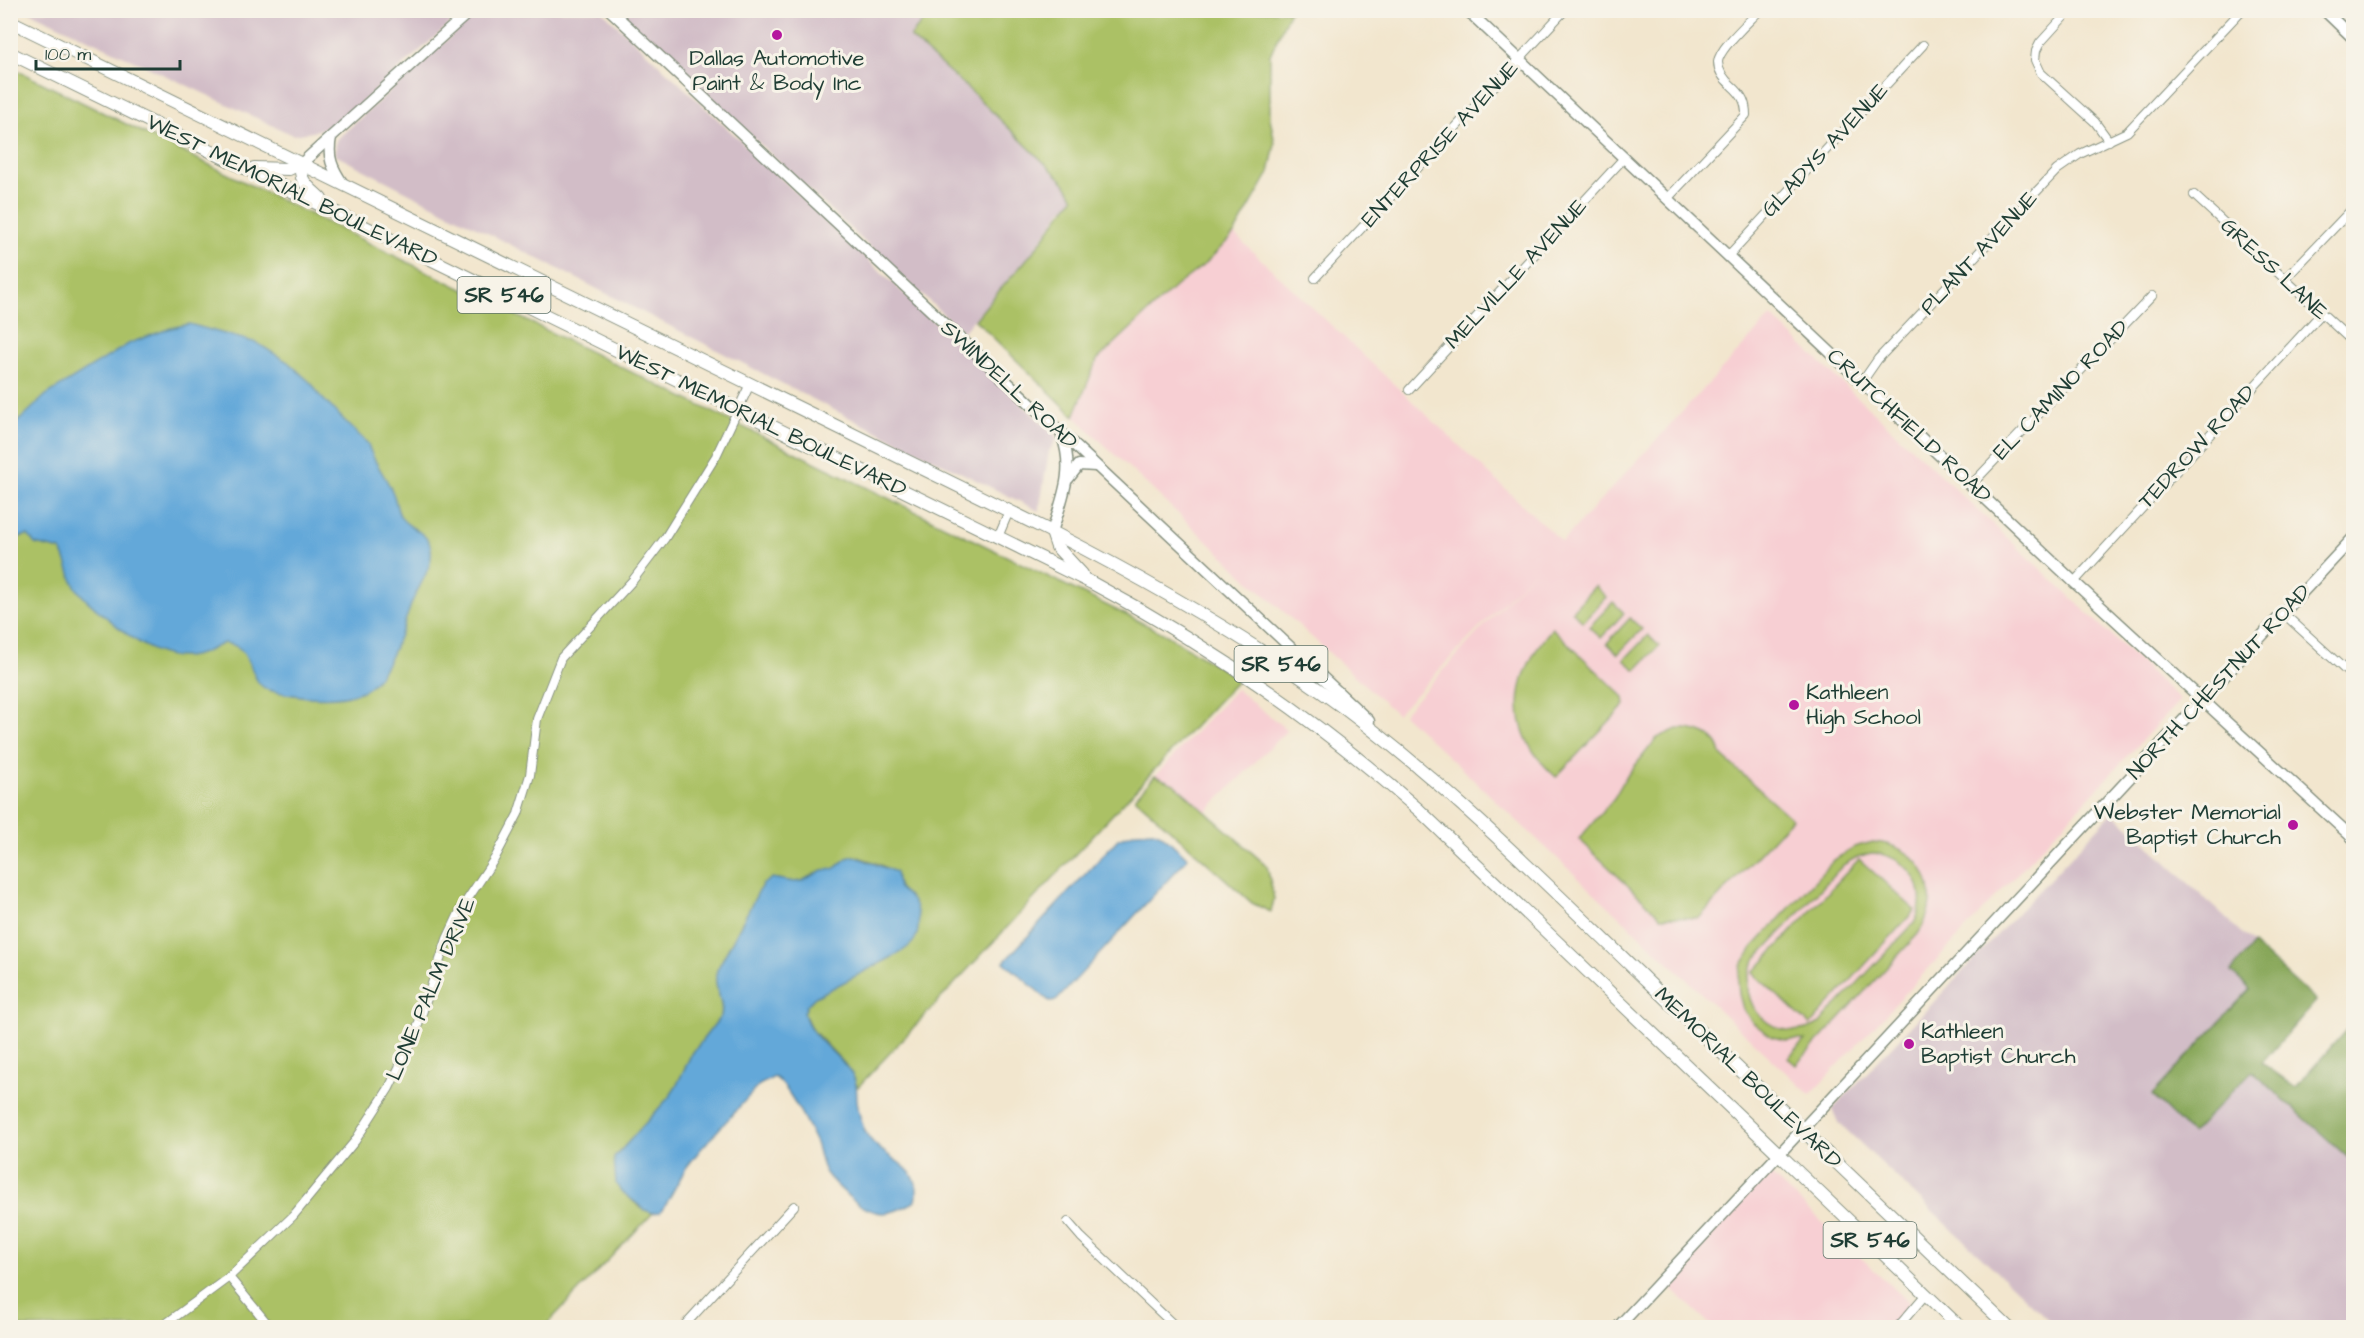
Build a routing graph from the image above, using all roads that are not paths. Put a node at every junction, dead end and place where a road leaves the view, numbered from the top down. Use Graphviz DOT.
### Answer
graph roads {
  1 [pos="471,10"];
  2 [pos="610,10"];
  3 [pos="1467,10"];
  4 [pos="1565,10"];
  5 [pos="1760,10"];
  6 [pos="2070,10"];
  7 [pos="2242,10"];
  8 [pos="2324,10"];
  9 [pos="10,21"];
  10 [pos="2354,39"];
  11 [pos="1923,45"];
  12 [pos="10,53"];
  13 [pos="1519,59"];
  14 [pos="331,137"];
  15 [pos="2109,141"];
  16 [pos="1624,158"];
  17 [pos="302,163"];
  18 [pos="244,167"];
  19 [pos="343,184"];
  20 [pos="2194,195"];
  21 [pos="1667,198"];
  22 [pos="323,206"];
  23 [pos="2353,208"];
  24 [pos="1728,256"];
  25 [pos="1316,278"];
  26 [pos="2284,280"];
  27 [pos="2152,296"];
  28 [pos="2321,314"];
  29 [pos="2354,343"];
  30 [pos="1862,382"];
  31 [pos="750,384"];
  32 [pos="1409,390"];
  33 [pos="738,409"];
  34 [pos="1061,433"];
  35 [pos="1096,466"];
  36 [pos="1068,479"];
  37 [pos="1971,485"];
  38 [pos="1009,511"];
  39 [pos="1052,532"];
  40 [pos="998,537"];
  41 [pos="2354,537"];
  42 [pos="2074,582"];
  43 [pos="1092,584"];
  44 [pos="2283,613"];
  45 [pos="2354,678"];
  46 [pos="2202,699"];
  47 [pos="1408,759"];
  48 [pos="1488,829"];
  49 [pos="2354,839"];
  50 [pos="1468,857"];
  51 [pos="1802,1129"];
  52 [pos="1779,1152"];
  53 [pos="794,1206"];
  54 [pos="1068,1222"];
  55 [pos="229,1277"];
  56 [pos="1926,1294"];
  57 [pos="160,1328"];
  58 [pos="271,1328"];
  59 [pos="682,1328"];
  60 [pos="1177,1328"];
  61 [pos="1617,1328"];
  62 [pos="1897,1328"];
  63 [pos="1961,1328"];
  64 [pos="2009,1328"];
  1 -- 14 [label="street"];
  2 -- 34 [label="street, SWINDELL ROAD"];
  3 -- 13 [label="street, CRUTCHFIELD ROAD"];
  4 -- 13 [label="street, ENTERPRISE AVENUE"];
  5 -- 21 [label="street"];
  6 -- 15 [label="street"];
  7 -- 15 [label="street, PLANT AVENUE"];
  8 -- 10 [label="street"];
  9 -- 17 [label="main road, SR 546"];
  11 -- 24 [label="street, GLADYS AVENUE"];
  12 -- 18 [label="main road, WEST MEMORIAL BOULEVARD / SR 546"];
  13 -- 16 [label="street, CRUTCHFIELD ROAD"];
  13 -- 25 [label="street, ENTERPRISE AVENUE"];
  14 -- 17 [label="street"];
  14 -- 19 [label="street"];
  15 -- 30 [label="street, PLANT AVENUE"];
  16 -- 21 [label="street, CRUTCHFIELD ROAD"];
  16 -- 32 [label="street, MELVILLE AVENUE"];
  17 -- 18 [label="main road"];
  17 -- 19 [label="main road, WEST MEMORIAL BOULEVARD / SR 546"];
  17 -- 22 [label="main road"];
  18 -- 22 [label="main road, WEST MEMORIAL BOULEVARD / SR 546"];
  19 -- 31 [label="main road, WEST MEMORIAL BOULEVARD / SR 546"];
  20 -- 26 [label="street, GRESS LANE"];
  21 -- 24 [label="street, CRUTCHFIELD ROAD"];
  22 -- 33 [label="main road, WEST MEMORIAL BOULEVARD / SR 546"];
  23 -- 26 [label="street"];
  24 -- 30 [label="street, CRUTCHFIELD ROAD"];
  26 -- 28 [label="street, GRESS LANE"];
  27 -- 37 [label="street, EL CAMINO ROAD"];
  28 -- 29 [label="street, GRESS LANE"];
  28 -- 42 [label="street, TEDROW ROAD"];
  30 -- 37 [label="street, CRUTCHFIELD ROAD"];
  31 -- 33 [label="street, LONE PALM DRIVE"];
  31 -- 38 [label="main road, WEST MEMORIAL BOULEVARD / SR 546"];
  33 -- 40 [label="main road, WEST MEMORIAL BOULEVARD / SR 546"];
  33 -- 55 [label="street, LONE PALM DRIVE"];
  34 -- 35 [label="street, SWINDELL ROAD"];
  34 -- 36 [label="street"];
  35 -- 36 [label="street"];
  35 -- 47 [label="street, SWINDELL ROAD"];
  36 -- 39 [label="street"];
  37 -- 42 [label="street, CRUTCHFIELD ROAD"];
  38 -- 39 [label="main road, WEST MEMORIAL BOULEVARD / SR 546"];
  38 -- 40 [label="street"];
  39 -- 43 [label="main road"];
  39 -- 47 [label="main road, WEST MEMORIAL BOULEVARD / SR 546"];
  40 -- 43 [label="main road, WEST MEMORIAL BOULEVARD / SR 546"];
  41 -- 44 [label="street, NORTH CHESTNUT ROAD"];
  42 -- 46 [label="street, CRUTCHFIELD ROAD"];
  43 -- 50 [label="main road, WEST MEMORIAL BOULEVARD / SR 546"];
  44 -- 45 [label="street"];
  44 -- 46 [label="street, NORTH CHESTNUT ROAD"];
  46 -- 49 [label="street, CRUTCHFIELD ROAD"];
  46 -- 51 [label="street, NORTH CHESTNUT ROAD"];
  47 -- 48 [label="main road, WEST MEMORIAL BOULEVARD / SR 546"];
  48 -- 51 [label="main road, MEMORIAL BOULEVARD / SR 546"];
  50 -- 52 [label="main road, MEMORIAL BOULEVARD / SR 546"];
  51 -- 52 [label="street, NORTH CHESTNUT ROAD"];
  51 -- 64 [label="main road, MEMORIAL BOULEVARD / SR 546"];
  52 -- 56 [label="main road, MEMORIAL BOULEVARD / SR 546"];
  52 -- 61 [label="street, NORTH CHESTNUT ROAD"];
  53 -- 59 [label="street"];
  54 -- 60 [label="street"];
  55 -- 57 [label="street, LONE PALM DRIVE"];
  55 -- 58 [label="street"];
  56 -- 62 [label="street"];
  56 -- 63 [label="main road, MEMORIAL BOULEVARD / SR 546"];
}
